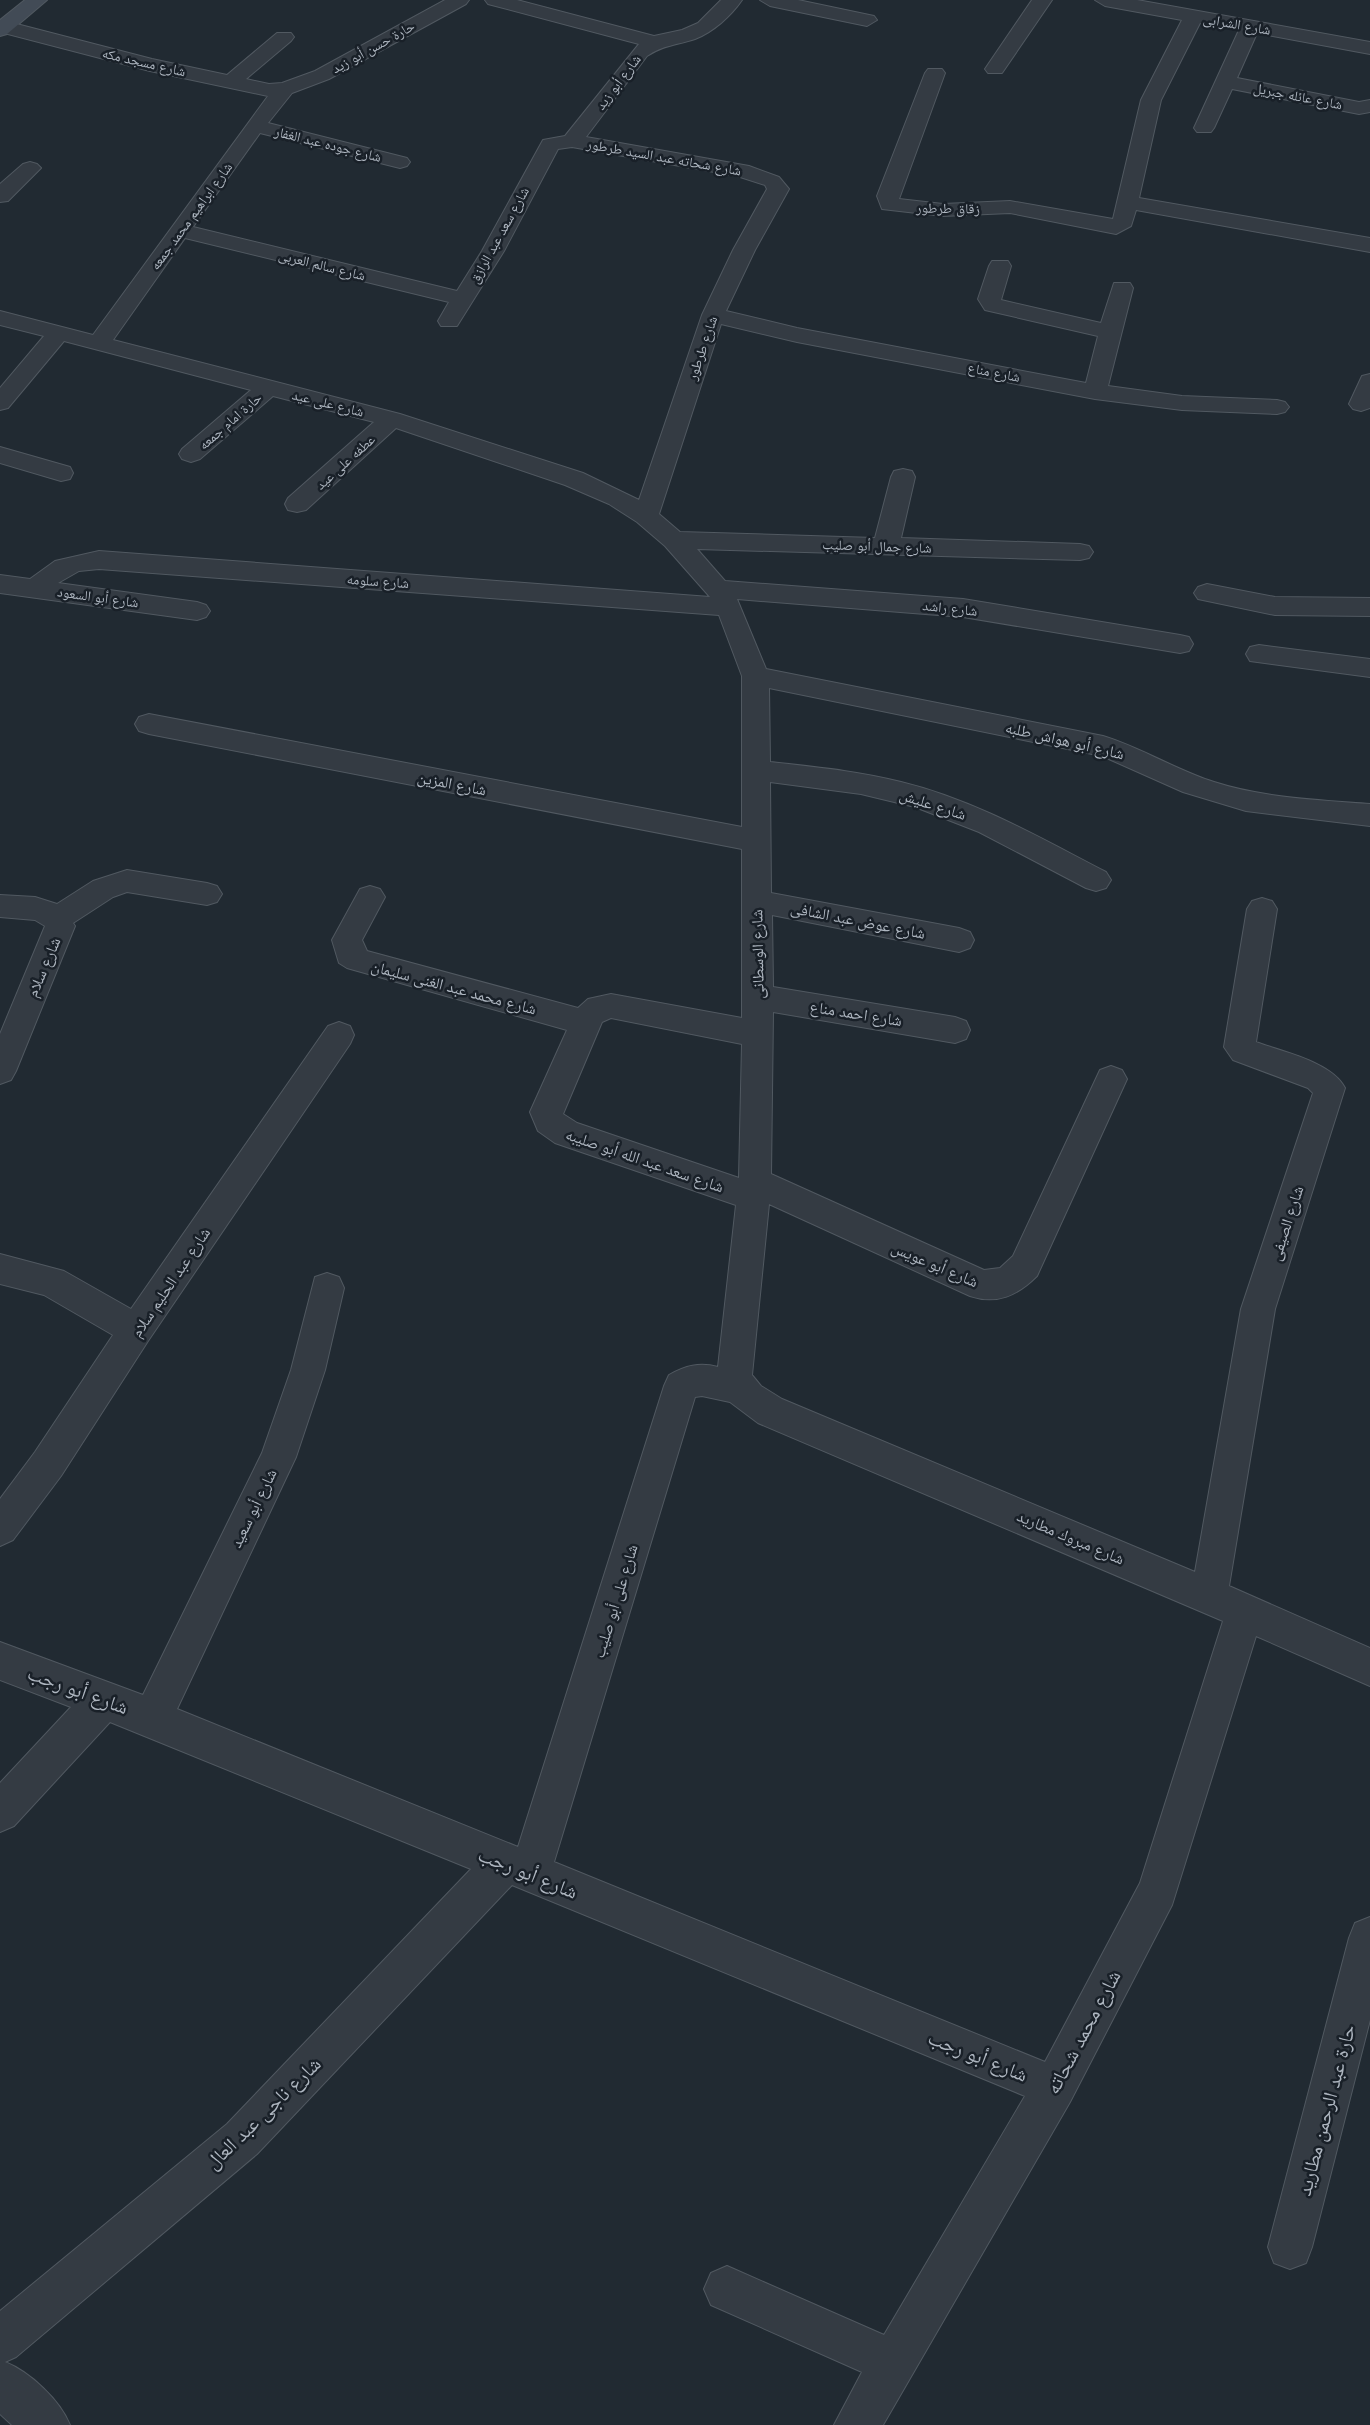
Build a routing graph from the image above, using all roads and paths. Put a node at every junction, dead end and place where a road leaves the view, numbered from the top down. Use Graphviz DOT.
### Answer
graph roads {
  1 [pos="37,0"];
  2 [pos="459,0"];
  3 [pos="495,0"];
  4 [pos="732,0"];
  5 [pos="770,0"];
  6 [pos="1042,0"];
  7 [pos="1105,0"];
  8 [pos="1194,16"];
  9 [pos="867,20"];
  10 [pos="1251,26"];
  11 [pos="2,29"];
  12 [pos="284,37"];
  13 [pos="654,42"];
  14 [pos="1370,48"];
  15 [pos="995,69"];
  16 [pos="935,73"];
  17 [pos="232,81"];
  18 [pos="1225,82"];
  19 [pos="285,89"];
  20 [pos="1370,106"];
  21 [pos="256,126"];
  22 [pos="1204,128"];
  23 [pos="572,141"];
  24 [pos="548,148"];
  25 [pos="400,162"];
  26 [pos="30,168"];
  27 [pos="778,189"];
  28 [pos="0,196"];
  29 [pos="1127,202"];
  30 [pos="181,231"];
  31 [pos="1370,245"];
  32 [pos="1000,266"];
  33 [pos="1122,288"];
  34 [pos="463,299"];
  35 [pos="713,315"];
  36 [pos="0,318"];
  37 [pos="449,321"];
  38 [pos="1110,332"];
  39 [pos="57,335"];
  40 [pos="98,344"];
  41 [pos="1370,381"];
  42 [pos="268,387"];
  43 [pos="1095,392"];
  44 [pos="0,403"];
  45 [pos="1361,404"];
  46 [pos="1277,407"];
  47 [pos="392,419"];
  48 [pos="191,454"];
  49 [pos="0,455"];
  50 [pos="61,473"];
  51 [pos="903,477"];
  52 [pos="297,504"];
  53 [pos="646,516"];
  54 [pos="674,540"];
  55 [pos="886,546"];
  56 [pos="1080,552"];
  57 [pos="0,584"];
  58 [pos="36,589"];
  59 [pos="1208,593"];
  60 [pos="723,598"];
  61 [pos="1370,607"];
  62 [pos="196,611"];
  63 [pos="1180,644"];
  64 [pos="1259,654"];
  65 [pos="1370,668"];
  66 [pos="755,676"];
  67 [pos="149,724"];
  68 [pos="756,770"];
  69 [pos="1370,815"];
  70 [pos="756,842"];
  71 [pos="1096,880"];
  72 [pos="207,894"];
  73 [pos="370,897"];
  74 [pos="756,901"];
  75 [pos="0,906"];
  76 [pos="1262,909"];
  77 [pos="58,918"];
  78 [pos="959,939"];
  79 [pos="757,997"];
  80 [pos="586,1023"];
  81 [pos="955,1030"];
  82 [pos="758,1034"];
  83 [pos="339,1035"];
  84 [pos="0,1071"];
  85 [pos="1111,1079"];
  86 [pos="754,1189"];
  87 [pos="0,1269"];
  88 [pos="327,1288"];
  89 [pos="136,1330"];
  90 [pos="739,1389"];
  91 [pos="0,1528"];
  92 [pos="1227,1603"];
  93 [pos="0,1661"];
  94 [pos="1370,1667"];
  95 [pos="104,1700"];
  96 [pos="152,1718"];
  97 [pos="0,1812"];
  98 [pos="518,1869"];
  99 [pos="1370,1938"];
  100 [pos="1055,2087"];
  101 [pos="1290,2247"];
  102 [pos="727,2289"];
  103 [pos="0,2341"];
  104 [pos="895,2363"];
  105 [pos="0,2383"];
  106 [pos="47,2425"];
  107 [pos="857,2425"];
  1 -- 11 [label="main road"];
  2 -- 19 [label="street, حارة حسن أبو زيد"];
  3 -- 13 [label="street"];
  4 -- 13 [label="street, شارع أبو زيد"];
  5 -- 9 [label="street"];
  6 -- 15 [label="street"];
  7 -- 8 [label="street, شارع الشرابى"];
  8 -- 10 [label="street, شارع الشرابى"];
  8 -- 29 [label="street, زقاق طرطور"];
  10 -- 14 [label="street, شارع الشرابى"];
  10 -- 18 [label="street"];
  11 -- 17 [label="street, شارع مسجد مكه"];
  12 -- 17 [label="street"];
  13 -- 23 [label="street, شارع أبو زيد"];
  16 -- 29 [label="street, زقاق طرطور"];
  17 -- 19 [label="street, شارع مسجد مكه"];
  18 -- 20 [label="street, شارع عائله جبريل"];
  18 -- 22 [label="street"];
  19 -- 21 [label="street, شارع ابراهيم محمد جمعه"];
  21 -- 25 [label="street, شارع جوده عبد الغفار"];
  21 -- 30 [label="street, شارع ابراهيم محمد جمعه"];
  23 -- 24 [label="street, شارع شحاته عبد السيد طرطور"];
  23 -- 27 [label="street, شارع شحاته عبد السيد طرطور"];
  24 -- 34 [label="street, شارع سعد عبد الرازق"];
  26 -- 28 [label="street"];
  27 -- 35 [label="street, شارع طرطور"];
  29 -- 31 [label="street"];
  30 -- 34 [label="street, شارع سالم العربى"];
  30 -- 40 [label="street, شارع ابراهيم محمد جمعه"];
  32 -- 38 [label="street"];
  33 -- 38 [label="street"];
  34 -- 37 [label="street, شارع سعد عبد الرازق"];
  35 -- 43 [label="street, شارع مناع"];
  35 -- 53 [label="street, شارع طرطور"];
  36 -- 39 [label="street, شارع على عيد"];
  38 -- 43 [label="street"];
  39 -- 40 [label="street, شارع على عيد"];
  39 -- 44 [label="street"];
  40 -- 42 [label="street, شارع على عيد"];
  41 -- 45 [label="street"];
  42 -- 47 [label="street, شارع على عيد"];
  42 -- 48 [label="street, حارة امام جمعه"];
  43 -- 46 [label="street, شارع مناع"];
  47 -- 52 [label="street, عطفه على عيد"];
  47 -- 53 [label="street, شارع على عيد"];
  49 -- 50 [label="street"];
  51 -- 55 [label="street"];
  53 -- 54 [label="street, شارع الوسطانى"];
  54 -- 55 [label="street, شارع جمال أبو صليب"];
  54 -- 60 [label="street, شارع الوسطانى"];
  55 -- 56 [label="street, شارع جمال أبو صليب"];
  57 -- 58 [label="street, شارع أبو السعود"];
  58 -- 60 [label="street, شارع سلومه"];
  58 -- 62 [label="street, شارع أبو السعود"];
  59 -- 61 [label="street"];
  60 -- 63 [label="street, شارع راشد"];
  60 -- 66 [label="street, شارع الوسطانى"];
  64 -- 65 [label="street"];
  66 -- 68 [label="street, شارع الوسطانى"];
  66 -- 69 [label="street, شارع أبو هواش طلبه"];
  67 -- 70 [label="street, شارع المزين"];
  68 -- 70 [label="street, شارع الوسطانى"];
  68 -- 71 [label="street, شارع عليش"];
  70 -- 74 [label="street, شارع الوسطانى"];
  72 -- 77 [label="street"];
  73 -- 80 [label="street, شارع محمد عبد الغنى سليمان"];
  74 -- 78 [label="street, شارع عوض عبد الشافى"];
  74 -- 79 [label="street, شارع الوسطانى"];
  75 -- 77 [label="street, شارع سلام"];
  76 -- 92 [label="street, شارع الصيفى"];
  77 -- 84 [label="street, شارع سلام"];
  79 -- 81 [label="street, شارع احمد مناع"];
  79 -- 82 [label="street, شارع الوسطانى"];
  80 -- 82 [label="street"];
  80 -- 86 [label="street, شارع سعد عبد الله أبو صليبه"];
  82 -- 86 [label="street, شارع الوسطانى"];
  83 -- 89 [label="street, شارع عبد الحليم سلام"];
  85 -- 86 [label="street, شارع أبو عويس"];
  86 -- 90 [label="street, شارع الوسطانى"];
  87 -- 89 [label="street"];
  88 -- 96 [label="street, شارع أبو سعيد"];
  89 -- 91 [label="street, شارع عبد الحليم سلام"];
  90 -- 92 [label="street, شارع مبروك مطاريد"];
  90 -- 98 [label="street, شارع على أبو صليب"];
  92 -- 94 [label="street, شارع مبروك مطاريد"];
  92 -- 100 [label="street, شارع محمد شحاته"];
  93 -- 95 [label="street, شارع أبو رجب"];
  95 -- 96 [label="street, شارع أبو رجب"];
  95 -- 97 [label="street"];
  96 -- 98 [label="street, شارع أبو رجب"];
  98 -- 100 [label="street, شارع أبو رجب"];
  98 -- 103 [label="street, شارع ناجى عبد العال"];
  99 -- 101 [label="street, حارة عبد الرحمن مطاريد"];
  100 -- 104 [label="street, شارع محمد شحاته"];
  102 -- 104 [label="street"];
  104 -- 107 [label="street, شارع محمد شحاته"];
  105 -- 106 [label="street"];
}
